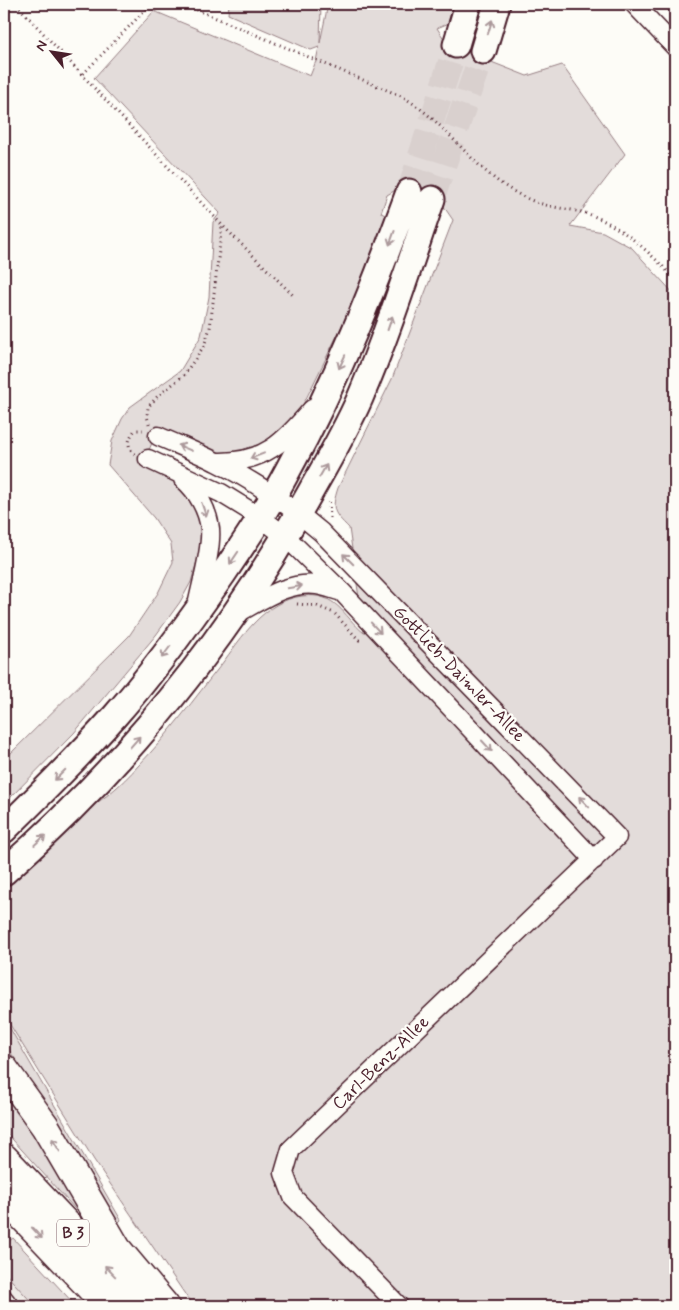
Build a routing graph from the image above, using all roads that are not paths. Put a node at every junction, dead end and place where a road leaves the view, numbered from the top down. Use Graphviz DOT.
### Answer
graph roads {
  1 [pos="468,4"];
  2 [pos="497,4"];
  3 [pos="634,4"];
  4 [pos="456,45"];
  5 [pos="675,47"];
  6 [pos="482,51"];
  7 [pos="408,192"];
  8 [pos="432,199"];
  9 [pos="330,387"];
  10 [pos="158,436"];
  11 [pos="148,459"];
  12 [pos="217,462"];
  13 [pos="175,471"];
  14 [pos="274,495"];
  15 [pos="299,514"];
  16 [pos="260,517"];
  17 [pos="285,536"];
  18 [pos="342,592"];
  19 [pos="196,613"];
  20 [pos="235,615"];
  21 [pos="4,830"];
  22 [pos="618,837"];
  23 [pos="594,860"];
  24 [pos="4,872"];
  25 [pos="4,1069"];
  26 [pos="4,1158"];
  27 [pos="4,1197"];
  28 [pos="4,1292"];
  29 [pos="15,1306"];
  30 [pos="108,1306"];
  31 [pos="144,1306"];
  32 [pos="166,1306"];
  33 [pos="398,1306"];
  1 -- 4 [label="main road"];
  6 -- 2 [label="main road, one-way"];
  3 -- 5 [label="street"];
  7 -- 9 [label="main road, one-way"];
  15 -- 8 [label="main road, one-way"];
  9 -- 12 [label="street, one-way"];
  9 -- 14 [label="main road"];
  12 -- 10 [label="street, Gottlieb-Daimler-Allee, one-way"];
  11 -- 13 [label="street, Gottlieb-Daimler-Allee"];
  12 -- 14 [label="street, Gottlieb-Daimler-Allee"];
  13 -- 16 [label="street, Gottlieb-Daimler-Allee"];
  13 -- 19 [label="street, one-way"];
  14 -- 15 [label="street, Gottlieb-Daimler-Allee"];
  14 -- 16 [label="main road"];
  15 -- 17 [label="main road"];
  22 -- 15 [label="street, Gottlieb-Daimler-Allee, one-way"];
  16 -- 17 [label="street, Gottlieb-Daimler-Allee"];
  16 -- 19 [label="main road, one-way"];
  17 -- 18 [label="street, Gottlieb-Daimler-Allee"];
  17 -- 20 [label="main road"];
  20 -- 18 [label="street, one-way"];
  18 -- 23 [label="street, Gottlieb-Daimler-Allee, one-way"];
  19 -- 21 [label="main road, one-way"];
  24 -- 20 [label="main road, one-way"];
  22 -- 23 [label="street, Carl-Benz-Allee"];
  23 -- 33 [label="street, Carl-Benz-Allee"];
  32 -- 25 [label="highway, one-way"];
  31 -- 26 [label="highway, B 3, one-way"];
  27 -- 30 [label="highway, B 3, one-way"];
  28 -- 29 [label="lane"];
}
